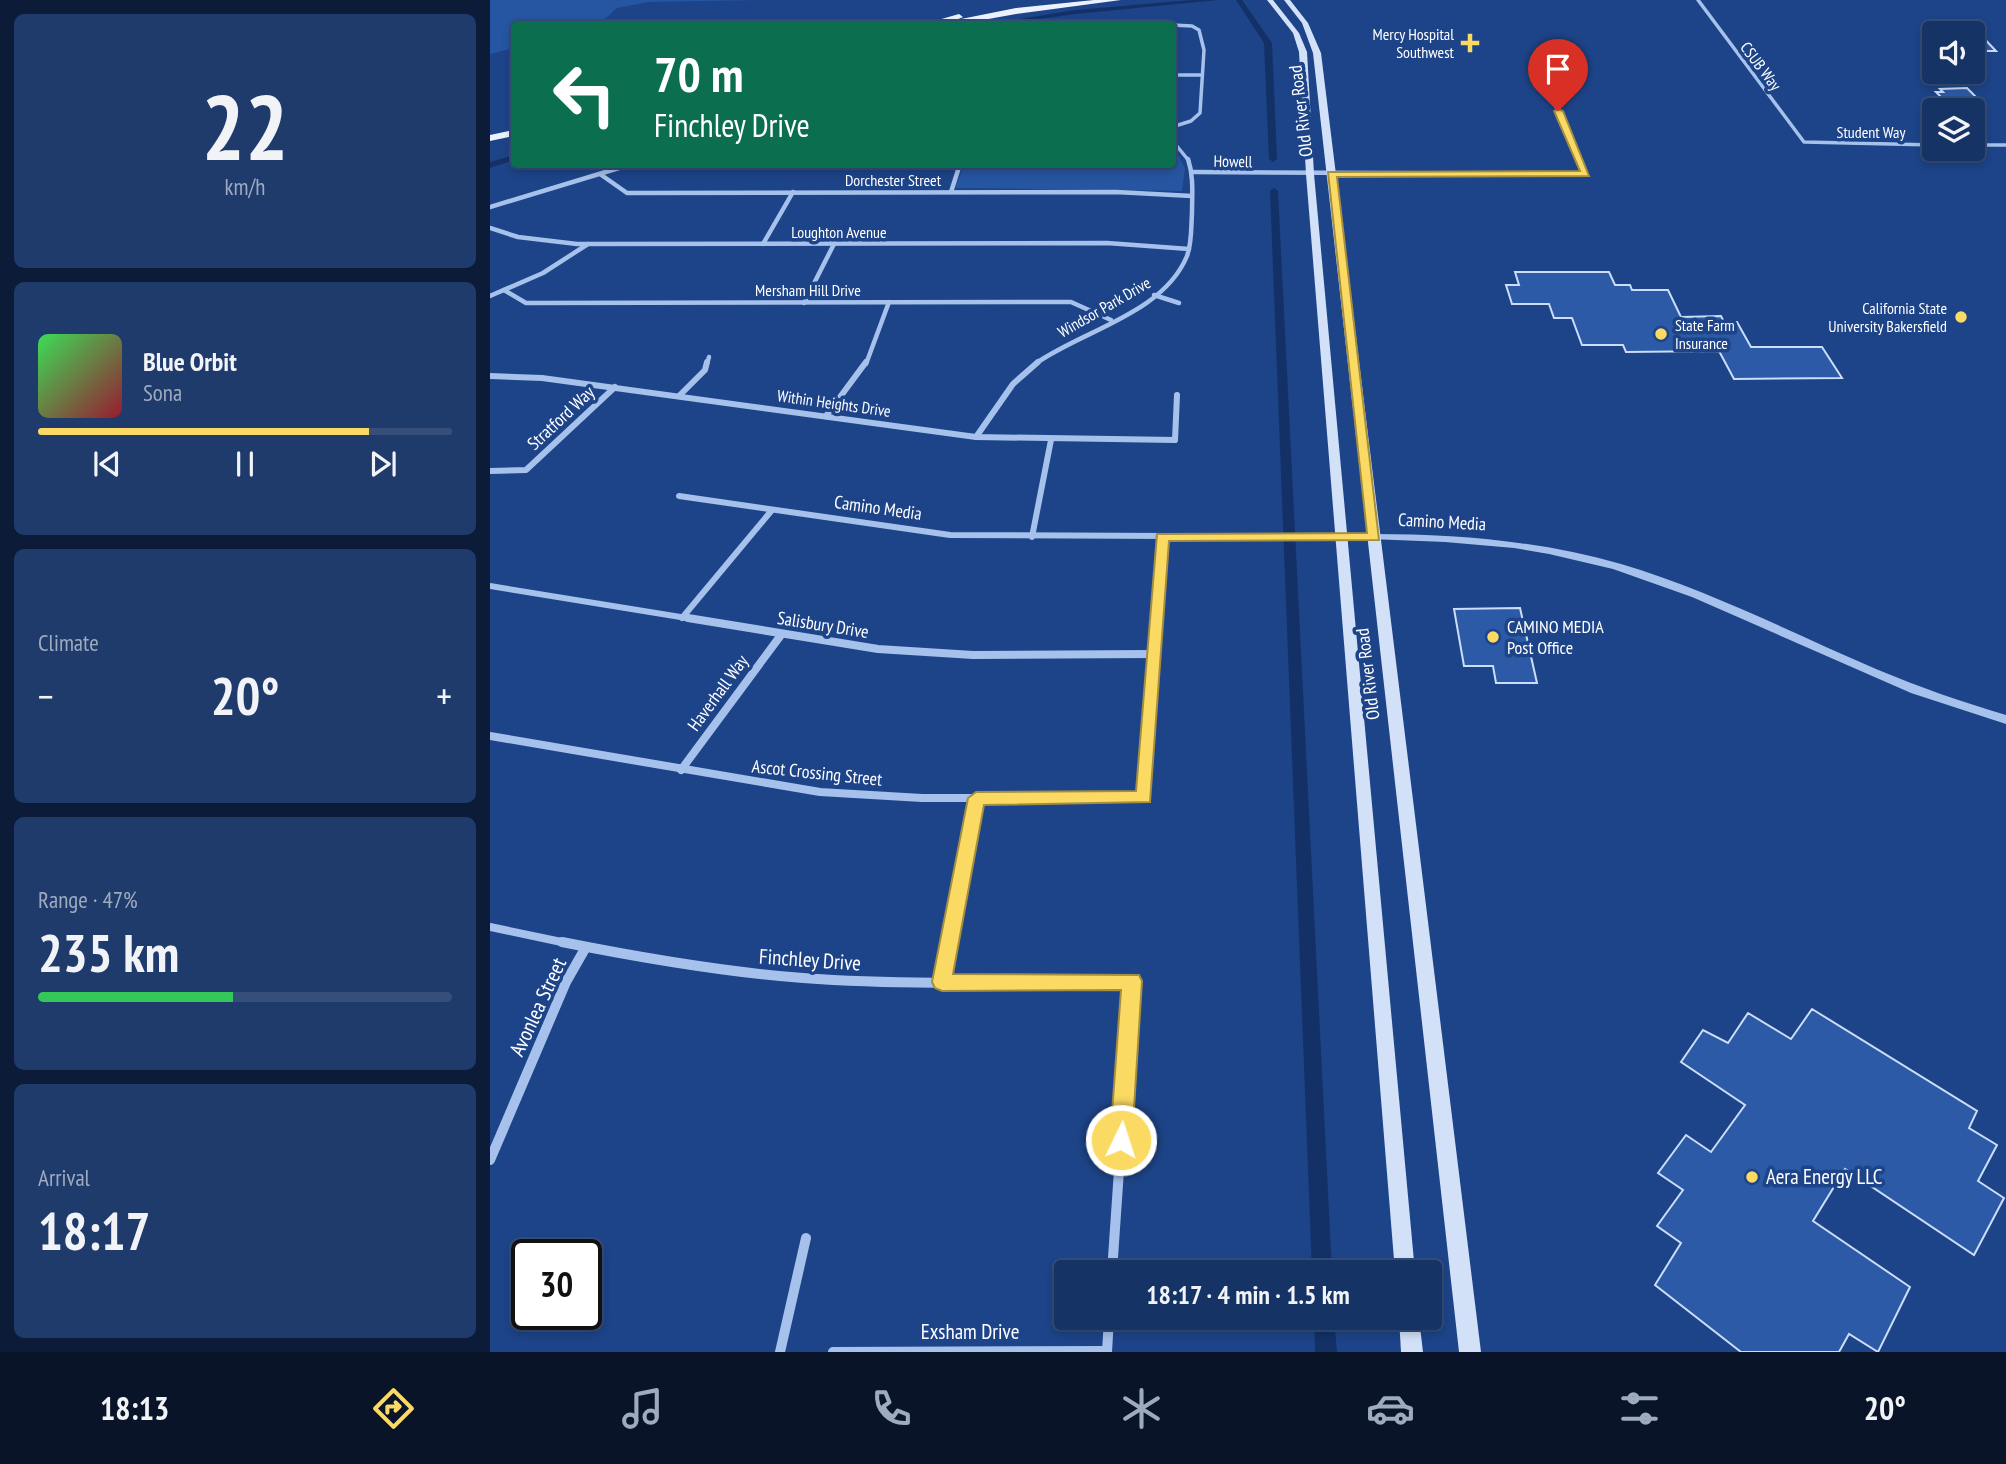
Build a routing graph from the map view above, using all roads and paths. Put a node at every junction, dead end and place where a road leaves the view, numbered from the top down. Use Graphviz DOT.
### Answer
graph roads {
  1 [pos="1070,0"];
  2 [pos="1094,0"];
  3 [pos="1117,0"];
  4 [pos="1270,0"];
  5 [pos="1287,0"];
  6 [pos="1698,0"];
  7 [pos="1058,6"];
  8 [pos="942,21"];
  9 [pos="968,21"];
  10 [pos="1176,25"];
  11 [pos="1304,68"];
  12 [pos="1176,75"];
  13 [pos="1202,75"];
  14 [pos="1321,90"];
  15 [pos="1549,91"];
  16 [pos="1176,126"];
  17 [pos="511,134"];
  18 [pos="490,138"];
  19 [pos="511,140"];
  20 [pos="490,144"];
  21 [pos="1176,144"];
  22 [pos="1808,144"];
  23 [pos="1922,145"];
  24 [pos="1985,145"];
  25 [pos="2006,145"];
  26 [pos="619,168"];
  27 [pos="959,168"];
  28 [pos="1193,172"];
  29 [pos="600,174"];
  30 [pos="1310,174"];
  31 [pos="1331,174"];
  32 [pos="793,192"];
  33 [pos="951,192"];
  34 [pos="1192,196"];
  35 [pos="490,207"];
  36 [pos="490,228"];
  37 [pos="588,244"];
  38 [pos="763,244"];
  39 [pos="834,244"];
  40 [pos="1189,249"];
  41 [pos="504,290"];
  42 [pos="1154,295"];
  43 [pos="490,296"];
  44 [pos="889,302"];
  45 [pos="804,303"];
  46 [pos="1179,303"];
  47 [pos="1111,320"];
  48 [pos="709,357"];
  49 [pos="490,376"];
  50 [pos="615,387"];
  51 [pos="1177,395"];
  52 [pos="678,396"];
  53 [pos="826,416"];
  54 [pos="976,437"];
  55 [pos="1051,440"];
  56 [pos="490,471"];
  57 [pos="680,496"];
  58 [pos="772,510"];
  59 [pos="1032,537"];
  60 [pos="1162,537"];
  61 [pos="1343,537"];
  62 [pos="1374,537"];
  63 [pos="490,586"];
  64 [pos="682,618"];
  65 [pos="781,635"];
  66 [pos="1154,654"];
  67 [pos="2006,720"];
  68 [pos="490,736"];
  69 [pos="681,770"];
  70 [pos="976,798"];
  71 [pos="490,927"];
  72 [pos="586,947"];
  73 [pos="942,982"];
  74 [pos="490,1160"];
  75 [pos="806,1238"];
  76 [pos="1113,1260"];
  77 [pos="1404,1260"];
  78 [pos="1108,1330"];
  79 [pos="1410,1330"];
  80 [pos="1107,1351"];
  81 [pos="779,1352"];
  82 [pos="833,1352"];
  83 [pos="1412,1352"];
  84 [pos="1470,1352"];
  1 -- 8 [label="main road"];
  2 -- 7 [label="main road"];
  3 -- 7 [label="main road"];
  4 -- 11 [label="main road, Old River Road"];
  5 -- 14 [label="main road, Old River Road"];
  6 -- 22 [label="street, CSUB Way"];
  7 -- 9 [label="main road"];
  10 -- 13 [label="street"];
  11 -- 14 [label="main road"];
  11 -- 30 [label="main road, Old River Road"];
  12 -- 13 [label="street"];
  13 -- 16 [label="street"];
  14 -- 31 [label="main road, Old River Road"];
  15 -- 31 [label="street, Howell"];
  17 -- 18 [label="main road"];
  19 -- 20 [label="main road"];
  21 -- 28 [label="street"];
  22 -- 23 [label="street, Student Way"];
  24 -- 25 [label="street"];
  26 -- 29 [label="street"];
  27 -- 33 [label="street"];
  28 -- 30 [label="street, Howell"];
  28 -- 34 [label="street, Windsor Park Drive"];
  29 -- 32 [label="street, Dorchester Street"];
  29 -- 35 [label="street"];
  30 -- 31 [label="street, Howell"];
  30 -- 61 [label="main road, Old River Road"];
  31 -- 62 [label="main road, Old River Road"];
  32 -- 33 [label="street, Dorchester Street"];
  32 -- 38 [label="street"];
  33 -- 34 [label="street, Dorchester Street"];
  34 -- 40 [label="street, Windsor Park Drive"];
  36 -- 37 [label="street, Loughton Avenue"];
  37 -- 38 [label="street, Loughton Avenue"];
  37 -- 41 [label="street"];
  38 -- 39 [label="street, Loughton Avenue"];
  39 -- 40 [label="street, Loughton Avenue"];
  39 -- 45 [label="street"];
  40 -- 42 [label="street, Windsor Park Drive"];
  41 -- 43 [label="street"];
  41 -- 45 [label="street, Mersham Hill Drive"];
  42 -- 46 [label="street"];
  42 -- 47 [label="street, Windsor Park Drive"];
  44 -- 45 [label="street, Mersham Hill Drive"];
  44 -- 47 [label="street, Mersham Hill Drive"];
  44 -- 53 [label="street"];
  47 -- 54 [label="street, Windsor Park Drive"];
  48 -- 52 [label="street"];
  49 -- 50 [label="street, Within Heights Drive"];
  50 -- 52 [label="street, Within Heights Drive"];
  50 -- 56 [label="street, Stratford Way"];
  51 -- 55 [label="street, Within Heights Drive"];
  52 -- 53 [label="street, Within Heights Drive"];
  53 -- 54 [label="street, Within Heights Drive"];
  54 -- 55 [label="street, Within Heights Drive"];
  55 -- 59 [label="street"];
  57 -- 58 [label="street, Camino Media"];
  58 -- 59 [label="street, Camino Media"];
  58 -- 64 [label="street"];
  59 -- 60 [label="street, Camino Media"];
  60 -- 61 [label="street, Camino Media"];
  60 -- 66 [label="street"];
  61 -- 62 [label="street, Camino Media"];
  61 -- 77 [label="main road, Old River Road"];
  62 -- 67 [label="street, Camino Media"];
  62 -- 84 [label="main road, Old River Road"];
  63 -- 64 [label="street, Salisbury Drive"];
  64 -- 65 [label="street, Salisbury Drive"];
  65 -- 66 [label="street, Salisbury Drive"];
  65 -- 69 [label="street, Haverhall Way"];
  66 -- 70 [label="street, Ascot Crossing Street"];
  68 -- 69 [label="street, Ascot Crossing Street"];
  69 -- 70 [label="street, Ascot Crossing Street"];
  70 -- 73 [label="street"];
  71 -- 72 [label="street, Finchley Drive"];
  72 -- 73 [label="street, Finchley Drive"];
  72 -- 74 [label="street, Avonlea Street"];
  73 -- 76 [label="street, Finchley Drive"];
  75 -- 81 [label="street"];
  78 -- 80 [label="street"];
  79 -- 83 [label="main road"];
  80 -- 82 [label="street, Exsham Drive"];
}
